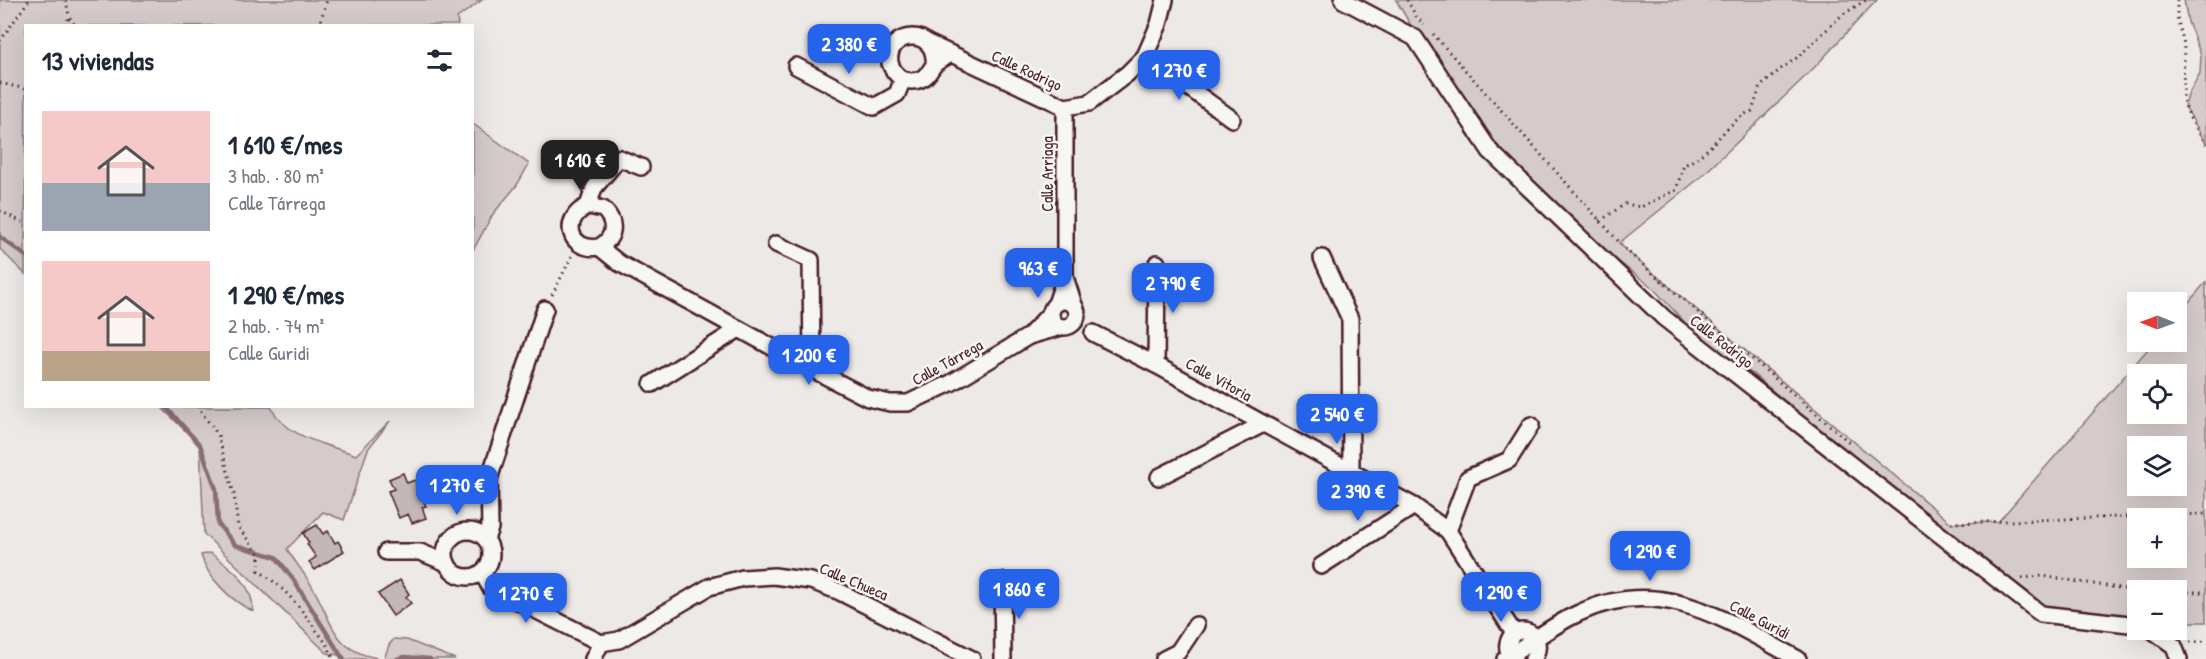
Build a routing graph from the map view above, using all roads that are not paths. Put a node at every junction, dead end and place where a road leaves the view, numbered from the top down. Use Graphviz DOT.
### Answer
graph roads {
  1 [pos="1165,0"];
  2 [pos="1343,0"];
  3 [pos="930,44"];
  4 [pos="951,54"];
  5 [pos="1145,56"];
  6 [pos="934,64"];
  7 [pos="796,66"];
  8 [pos="903,79"];
  9 [pos="1065,107"];
  10 [pos="1232,119"];
  11 [pos="641,167"];
  12 [pos="588,206"];
  13 [pos="776,244"];
  14 [pos="599,247"];
  15 [pos="1323,258"];
  16 [pos="1158,263"];
  17 [pos="1065,277"];
  18 [pos="1053,308"];
  19 [pos="1076,308"];
  20 [pos="545,309"];
  21 [pos="1064,327"];
  22 [pos="739,329"];
  23 [pos="1093,333"];
  24 [pos="1029,336"];
  25 [pos="1156,365"];
  26 [pos="812,369"];
  27 [pos="652,384"];
  28 [pos="1263,424"];
  29 [pos="1532,425"];
  30 [pos="1351,472"];
  31 [pos="1159,477"];
  32 [pos="1414,506"];
  33 [pos="1448,531"];
  34 [pos="486,540"];
  35 [pos="386,552"];
  36 [pos="447,563"];
  37 [pos="1321,566"];
  38 [pos="482,572"];
  39 [pos="1002,581"];
  40 [pos="2127,624"];
  41 [pos="1196,625"];
  42 [pos="1514,633"];
  43 [pos="1536,638"];
  44 [pos="2166,640"];
  45 [pos="601,643"];
  46 [pos="956,651"];
  47 [pos="1509,658"];
  48 [pos="593,659"];
  49 [pos="943,659"];
  50 [pos="972,659"];
  51 [pos="1003,659"];
  52 [pos="1164,659"];
  53 [pos="1533,659"];
  54 [pos="1798,659"];
  55 [pos="2179,659"];
  1 -- 5 [label="street, Calle Rodrigo"];
  2 -- 40 [label="street, Calle Rodrigo"];
  3 -- 4 [label="street, Calle Rodrigo"];
  3 -- 6 [label="street"];
  3 -- 8 [label="street, Calle Rodrigo"];
  4 -- 6 [label="street"];
  4 -- 9 [label="street, Calle Rodrigo"];
  5 -- 9 [label="street, Calle Rodrigo"];
  5 -- 10 [label="street"];
  6 -- 8 [label="street"];
  7 -- 8 [label="street"];
  9 -- 17 [label="street, Calle Arriaga"];
  11 -- 12 [label="street"];
  12 -- 14 [label="street"];
  12 -- 14 [label="street, Calle Tárrega"];
  13 -- 26 [label="street"];
  14 -- 22 [label="street, Calle Tárrega"];
  15 -- 30 [label="street"];
  16 -- 25 [label="street"];
  17 -- 18 [label="street, Calle Arriaga"];
  17 -- 19 [label="street, Calle Arriaga"];
  18 -- 19 [label="street"];
  18 -- 21 [label="street"];
  18 -- 24 [label="street, Calle Tárrega"];
  19 -- 21 [label="street"];
  19 -- 23 [label="street, Calle Vitoria"];
  20 -- 34 [label="street"];
  21 -- 23 [label="street, Calle Vitoria"];
  21 -- 24 [label="street, Calle Tárrega"];
  22 -- 26 [label="street, Calle Tárrega"];
  22 -- 27 [label="street"];
  23 -- 25 [label="street, Calle Vitoria"];
  24 -- 26 [label="street, Calle Tárrega"];
  25 -- 28 [label="street, Calle Vitoria"];
  28 -- 30 [label="street, Calle Vitoria"];
  28 -- 31 [label="street, Calle Vitoria"];
  29 -- 33 [label="street"];
  30 -- 32 [label="street, Calle Vitoria"];
  32 -- 33 [label="street, Calle Vitoria"];
  32 -- 37 [label="street"];
  33 -- 42 [label="street, Calle Vitoria"];
  34 -- 36 [label="street"];
  34 -- 38 [label="street"];
  35 -- 36 [label="street"];
  36 -- 38 [label="street"];
  38 -- 45 [label="street"];
  39 -- 51 [label="street"];
  41 -- 52 [label="street"];
  42 -- 43 [label="street"];
  42 -- 47 [label="street, Calle Guridi"];
  43 -- 47 [label="street, Calle Guridi"];
  43 -- 53 [label="street"];
  43 -- 54 [label="street, Calle Guridi"];
  44 -- 55 [label="street"];
  45 -- 46 [label="street, Calle Chueca"];
  45 -- 48 [label="street"];
  46 -- 49 [label="street"];
  46 -- 50 [label="street, Calle Chueca"];
}
